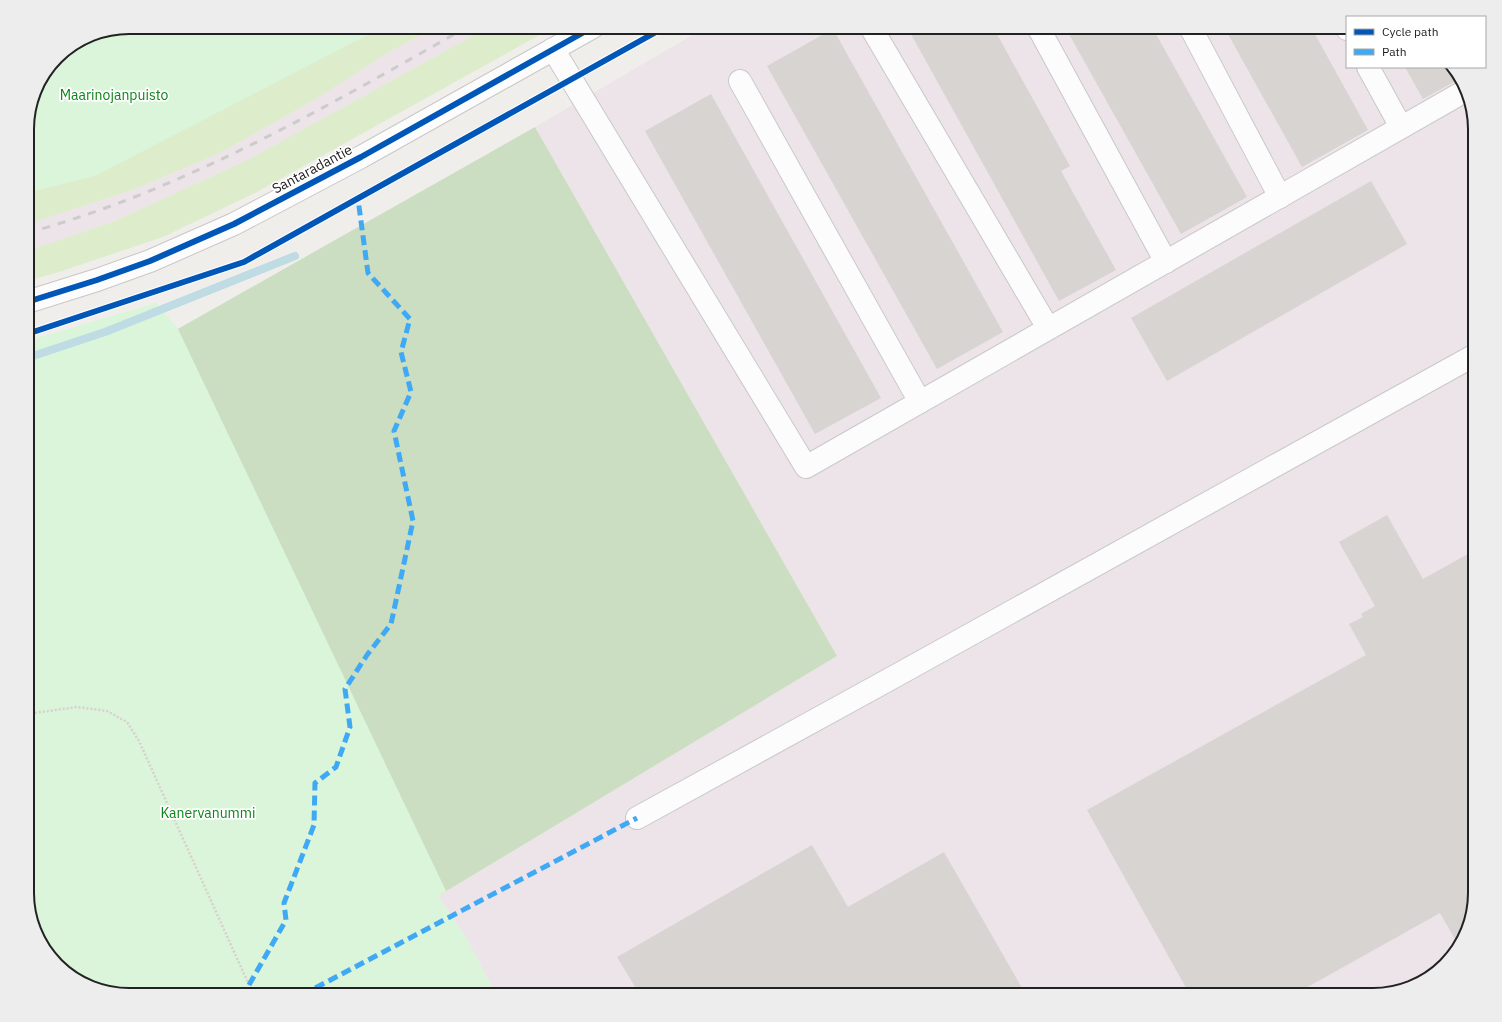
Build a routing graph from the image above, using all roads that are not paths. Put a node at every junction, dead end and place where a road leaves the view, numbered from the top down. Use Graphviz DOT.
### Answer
graph roads {
  1 [pos="580,34"];
  2 [pos="875,34"];
  3 [pos="1042,34"];
  4 [pos="1194,34"];
  5 [pos="553,49"];
  6 [pos="1369,68"];
  7 [pos="740,81"];
  8 [pos="1461,93"];
  9 [pos="1401,127"];
  10 [pos="1280,196"];
  11 [pos="1166,262"];
  12 [pos="34,300"];
  13 [pos="1048,328"];
  14 [pos="1468,359"];
  15 [pos="920,402"];
  16 [pos="637,818"];
  1 -- 5 [label="street, Santaradantie"];
  2 -- 13 [label="street"];
  3 -- 11 [label="street"];
  4 -- 10 [label="street"];
  5 -- 12 [label="street, Santaradantie"];
  5 -- 15 [label="street"];
  6 -- 9 [label="street"];
  7 -- 15 [label="street"];
  8 -- 9 [label="street"];
  9 -- 10 [label="street"];
  10 -- 11 [label="street"];
  11 -- 13 [label="street"];
  13 -- 15 [label="street"];
  14 -- 16 [label="street"];
}
